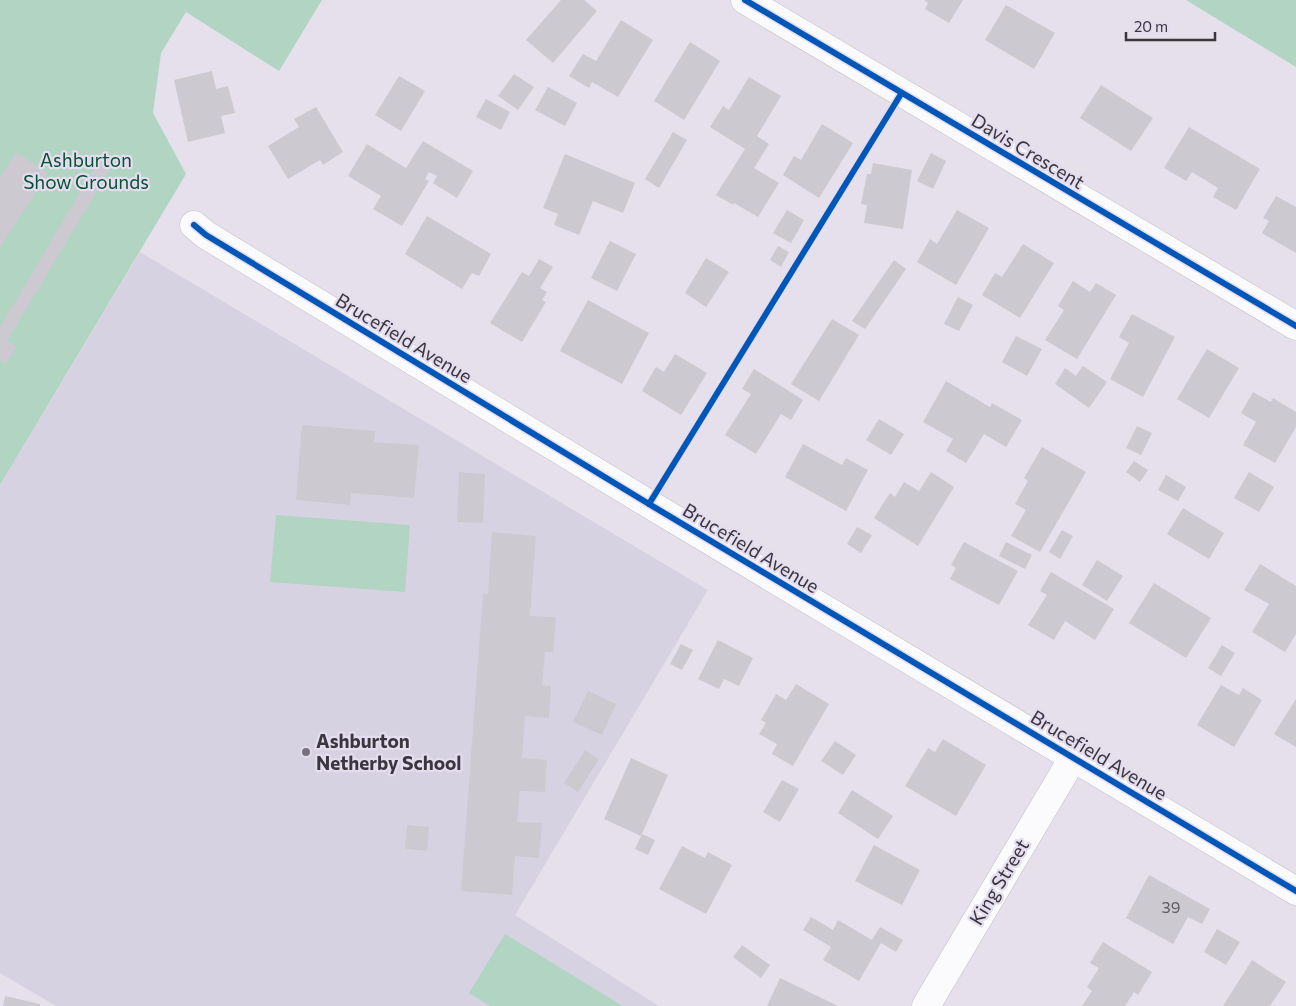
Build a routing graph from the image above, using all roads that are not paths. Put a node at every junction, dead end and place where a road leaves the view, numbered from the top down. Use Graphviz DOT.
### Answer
graph roads {
  1 [pos="745,0"];
  2 [pos="194,225"];
  3 [pos="1296,326"];
  4 [pos="1073,758"];
  5 [pos="1296,891"];
  6 [pos="926,1006"];
  1 -- 3 [label="street, Davis Crescent"];
  2 -- 4 [label="street, Brucefield Avenue"];
  4 -- 5 [label="street, Brucefield Avenue"];
  4 -- 6 [label="street, King Street"];
}
